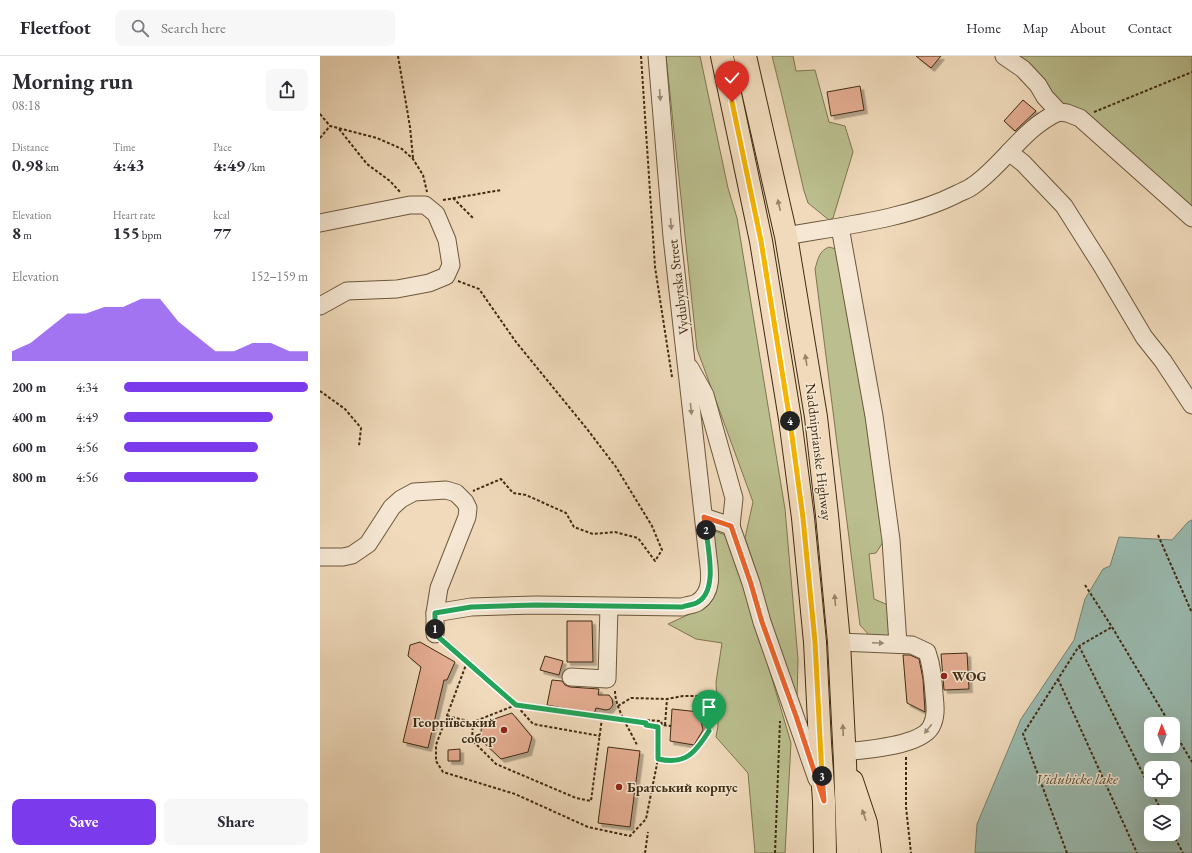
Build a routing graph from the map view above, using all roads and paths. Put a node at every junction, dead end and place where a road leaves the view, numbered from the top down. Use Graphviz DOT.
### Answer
graph roads {
  1 [pos="398,56"];
  2 [pos="657,56"];
  3 [pos="722,56"];
  4 [pos="746,56"];
  5 [pos="1004,56"];
  6 [pos="1192,72"];
  7 [pos="1059,112"];
  8 [pos="320,114"];
  9 [pos="1080,118"];
  10 [pos="330,126"];
  11 [pos="339,128"];
  12 [pos="320,138"];
  13 [pos="1009,152"];
  14 [pos="413,159"];
  15 [pos="501,190"];
  16 [pos="453,198"];
  17 [pos="417,205"];
  18 [pos="1192,218"];
  19 [pos="474,220"];
  20 [pos="320,223"];
  21 [pos="840,227"];
  22 [pos="786,236"];
  23 [pos="446,276"];
  24 [pos="320,306"];
  25 [pos="686,360"];
  26 [pos="320,391"];
  27 [pos="1192,406"];
  28 [pos="359,446"];
  29 [pos="461,497"];
  30 [pos="704,517"];
  31 [pos="731,526"];
  32 [pos="1158,535"];
  33 [pos="320,557"];
  34 [pos="1086,585"];
  35 [pos="609,607"];
  36 [pos="435,613"];
  37 [pos="1192,613"];
  38 [pos="1112,627"];
  39 [pos="435,634"];
  40 [pos="839,642"];
  41 [pos="898,644"];
  42 [pos="1079,646"];
  43 [pos="467,662"];
  44 [pos="570,678"];
  45 [pos="1058,679"];
  46 [pos="615,688"];
  47 [pos="667,699"];
  48 [pos="516,705"];
  49 [pos="618,706"];
  50 [pos="447,716"];
  51 [pos="781,716"];
  52 [pos="602,717"];
  53 [pos="1166,717"];
  54 [pos="625,719"];
  55 [pos="473,722"];
  56 [pos="646,723"];
  57 [pos="662,724"];
  58 [pos="665,725"];
  59 [pos="671,726"];
  60 [pos="658,727"];
  61 [pos="600,736"];
  62 [pos="906,742"];
  63 [pos="1180,742"];
  64 [pos="637,745"];
  65 [pos="845,757"];
  66 [pos="658,759"];
  67 [pos="1192,762"];
  68 [pos="1144,776"];
  69 [pos="824,806"];
  70 [pos="648,832"];
  71 [pos="1177,841"];
  72 [pos="645,853"];
  73 [pos="775,853"];
  74 [pos="817,853"];
  75 [pos="825,853"];
  76 [pos="848,853"];
  77 [pos="870,853"];
  78 [pos="911,853"];
  79 [pos="1067,853"];
  80 [pos="1137,853"];
  81 [pos="1183,853"];
  1 -- 14 [label="path"];
  2 -- 25 [label="street, Vydubytska Street, one-way"];
  3 -- 69 [label="main road, Naddniprianske Highway"];
  22 -- 4 [label="main road, Naddniprianske Highway, one-way"];
  5 -- 7 [label="street"];
  6 -- 9 [label="path"];
  7 -- 9 [label="street"];
  7 -- 13 [label="street"];
  8 -- 10 [label="path"];
  9 -- 18 [label="street"];
  10 -- 11 [label="path"];
  10 -- 12 [label="path"];
  11 -- 14 [label="path"];
  11 -- 17 [label="path"];
  13 -- 21 [label="street"];
  13 -- 27 [label="street"];
  14 -- 17 [label="path"];
  15 -- 16 [label="path"];
  16 -- 17 [label="path"];
  16 -- 19 [label="path"];
  17 -- 20 [label="street"];
  17 -- 23 [label="street"];
  21 -- 22 [label="street"];
  21 -- 41 [label="street"];
  40 -- 22 [label="main road, Naddniprianske Highway, one-way"];
  23 -- 24 [label="street"];
  23 -- 29 [label="path"];
  25 -- 30 [label="street, Vydubytska Street, one-way"];
  25 -- 31 [label="street"];
  26 -- 28 [label="path"];
  29 -- 33 [label="street"];
  29 -- 36 [label="street"];
  30 -- 31 [label="street"];
  30 -- 35 [label="street, Vydubytska Street"];
  31 -- 69 [label="street"];
  32 -- 37 [label="path"];
  34 -- 38 [label="path"];
  35 -- 36 [label="street, Vydubytska Street"];
  35 -- 44 [label="street"];
  36 -- 39 [label="street"];
  38 -- 42 [label="path"];
  38 -- 53 [label="path"];
  39 -- 43 [label="path"];
  40 -- 41 [label="street, one-way"];
  65 -- 40 [label="main road, Naddniprianske Highway, one-way"];
  41 -- 62 [label="street, one-way"];
  42 -- 45 [label="path"];
  42 -- 68 [label="path"];
  43 -- 48 [label="path"];
  43 -- 50 [label="path"];
  45 -- 79 [label="path"];
  45 -- 80 [label="path"];
  46 -- 49 [label="path"];
  47 -- 49 [label="path"];
  47 -- 58 [label="path"];
  47 -- 66 [label="path"];
  48 -- 52 [label="path"];
  48 -- 55 [label="path"];
  48 -- 61 [label="path"];
  49 -- 54 [label="path"];
  50 -- 55 [label="path"];
  50 -- 66 [label="path"];
  51 -- 73 [label="path"];
  52 -- 54 [label="path"];
  52 -- 61 [label="path"];
  54 -- 56 [label="path"];
  54 -- 64 [label="path"];
  55 -- 61 [label="path"];
  56 -- 57 [label="path"];
  56 -- 60 [label="path"];
  57 -- 58 [label="path"];
  57 -- 60 [label="path"];
  58 -- 59 [label="path"];
  60 -- 66 [label="path"];
  62 -- 65 [label="street"];
  62 -- 78 [label="path"];
  63 -- 67 [label="path"];
  65 -- 76 [label="main road, Naddniprianske Highway"];
  77 -- 65 [label="main road, one-way"];
  69 -- 74 [label="main road"];
  69 -- 75 [label="main road, Naddniprianske Highway"];
  70 -- 72 [label="path"];
  71 -- 81 [label="path"];
}
